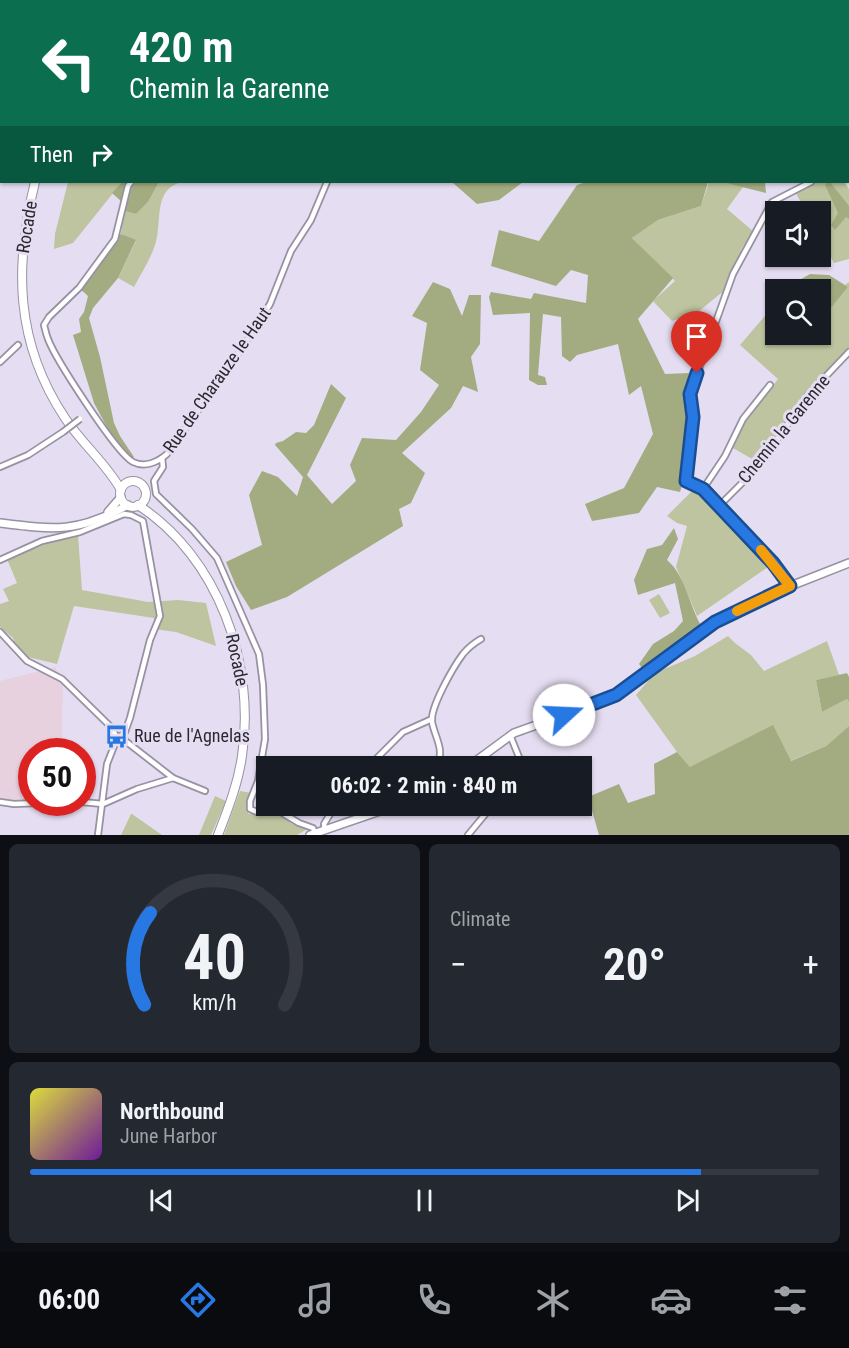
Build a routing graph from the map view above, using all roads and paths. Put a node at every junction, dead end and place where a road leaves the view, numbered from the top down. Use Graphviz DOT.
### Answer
graph roads {
  1 [pos="35,183"];
  2 [pos="130,183"];
  3 [pos="327,183"];
  4 [pos="809,183"];
  5 [pos="18,345"];
  6 [pos="849,352"];
  7 [pos="0,362"];
  8 [pos="770,386"];
  9 [pos="91,411"];
  10 [pos="162,458"];
  11 [pos="104,466"];
  12 [pos="0,467"];
  13 [pos="127,482"];
  14 [pos="703,489"];
  15 [pos="121,494"];
  16 [pos="145,499"];
  17 [pos="129,505"];
  18 [pos="138,505"];
  19 [pos="718,506"];
  20 [pos="104,516"];
  21 [pos="156,517"];
  22 [pos="0,523"];
  23 [pos="0,560"];
  24 [pos="849,563"];
  25 [pos="792,586"];
  26 [pos="0,632"];
  27 [pos="481,639"];
  28 [pos="432,720"];
  29 [pos="510,735"];
  30 [pos="118,736"];
  31 [pos="379,756"];
  32 [pos="440,756"];
  33 [pos="482,756"];
  34 [pos="518,756"];
  35 [pos="173,778"];
  36 [pos="205,791"];
  37 [pos="0,802"];
  38 [pos="96,803"];
  39 [pos="18,804"];
  40 [pos="103,804"];
  41 [pos="329,816"];
  42 [pos="361,816"];
  43 [pos="484,816"];
  44 [pos="325,830"];
  45 [pos="312,834"];
  46 [pos="98,835"];
  47 [pos="217,835"];
  48 [pos="468,835"];
  1 -- 11 [label="main road, Rocade"];
  2 -- 9 [label="street"];
  3 -- 10 [label="street, Rue de Charauze le Haut"];
  4 -- 14 [label="street"];
  5 -- 7 [label="street"];
  6 -- 19 [label="street, Chemin la Garenne"];
  8 -- 14 [label="street"];
  9 -- 10 [label="street, Rue de Charauze le Haut"];
  9 -- 12 [label="street, bridge"];
  10 -- 45 [label="street"];
  11 -- 13 [label="main road, Rocade"];
  11 -- 15 [label="main road, Rocade"];
  13 -- 15 [label="main road"];
  13 -- 16 [label="main road"];
  14 -- 19 [label="street"];
  15 -- 17 [label="main road"];
  15 -- 20 [label="main road"];
  16 -- 18 [label="main road"];
  16 -- 21 [label="main road, Rocade"];
  17 -- 18 [label="main road"];
  17 -- 20 [label="main road"];
  18 -- 21 [label="main road, Rocade"];
  19 -- 25 [label="street"];
  20 -- 22 [label="main road"];
  21 -- 47 [label="main road, Rocade"];
  23 -- 30 [label="street"];
  24 -- 25 [label="main road"];
  25 -- 29 [label="main road"];
  26 -- 30 [label="street"];
  27 -- 28 [label="street"];
  28 -- 31 [label="street"];
  28 -- 32 [label="street"];
  29 -- 33 [label="main road"];
  29 -- 34 [label="street"];
  30 -- 35 [label="street"];
  30 -- 40 [label="street"];
  35 -- 36 [label="street"];
  35 -- 40 [label="street"];
  37 -- 39 [label="street"];
  38 -- 40 [label="street"];
  40 -- 46 [label="street"];
  41 -- 44 [label="street"];
  42 -- 44 [label="main road"];
  43 -- 48 [label="street"];
  44 -- 45 [label="main road"];
}
